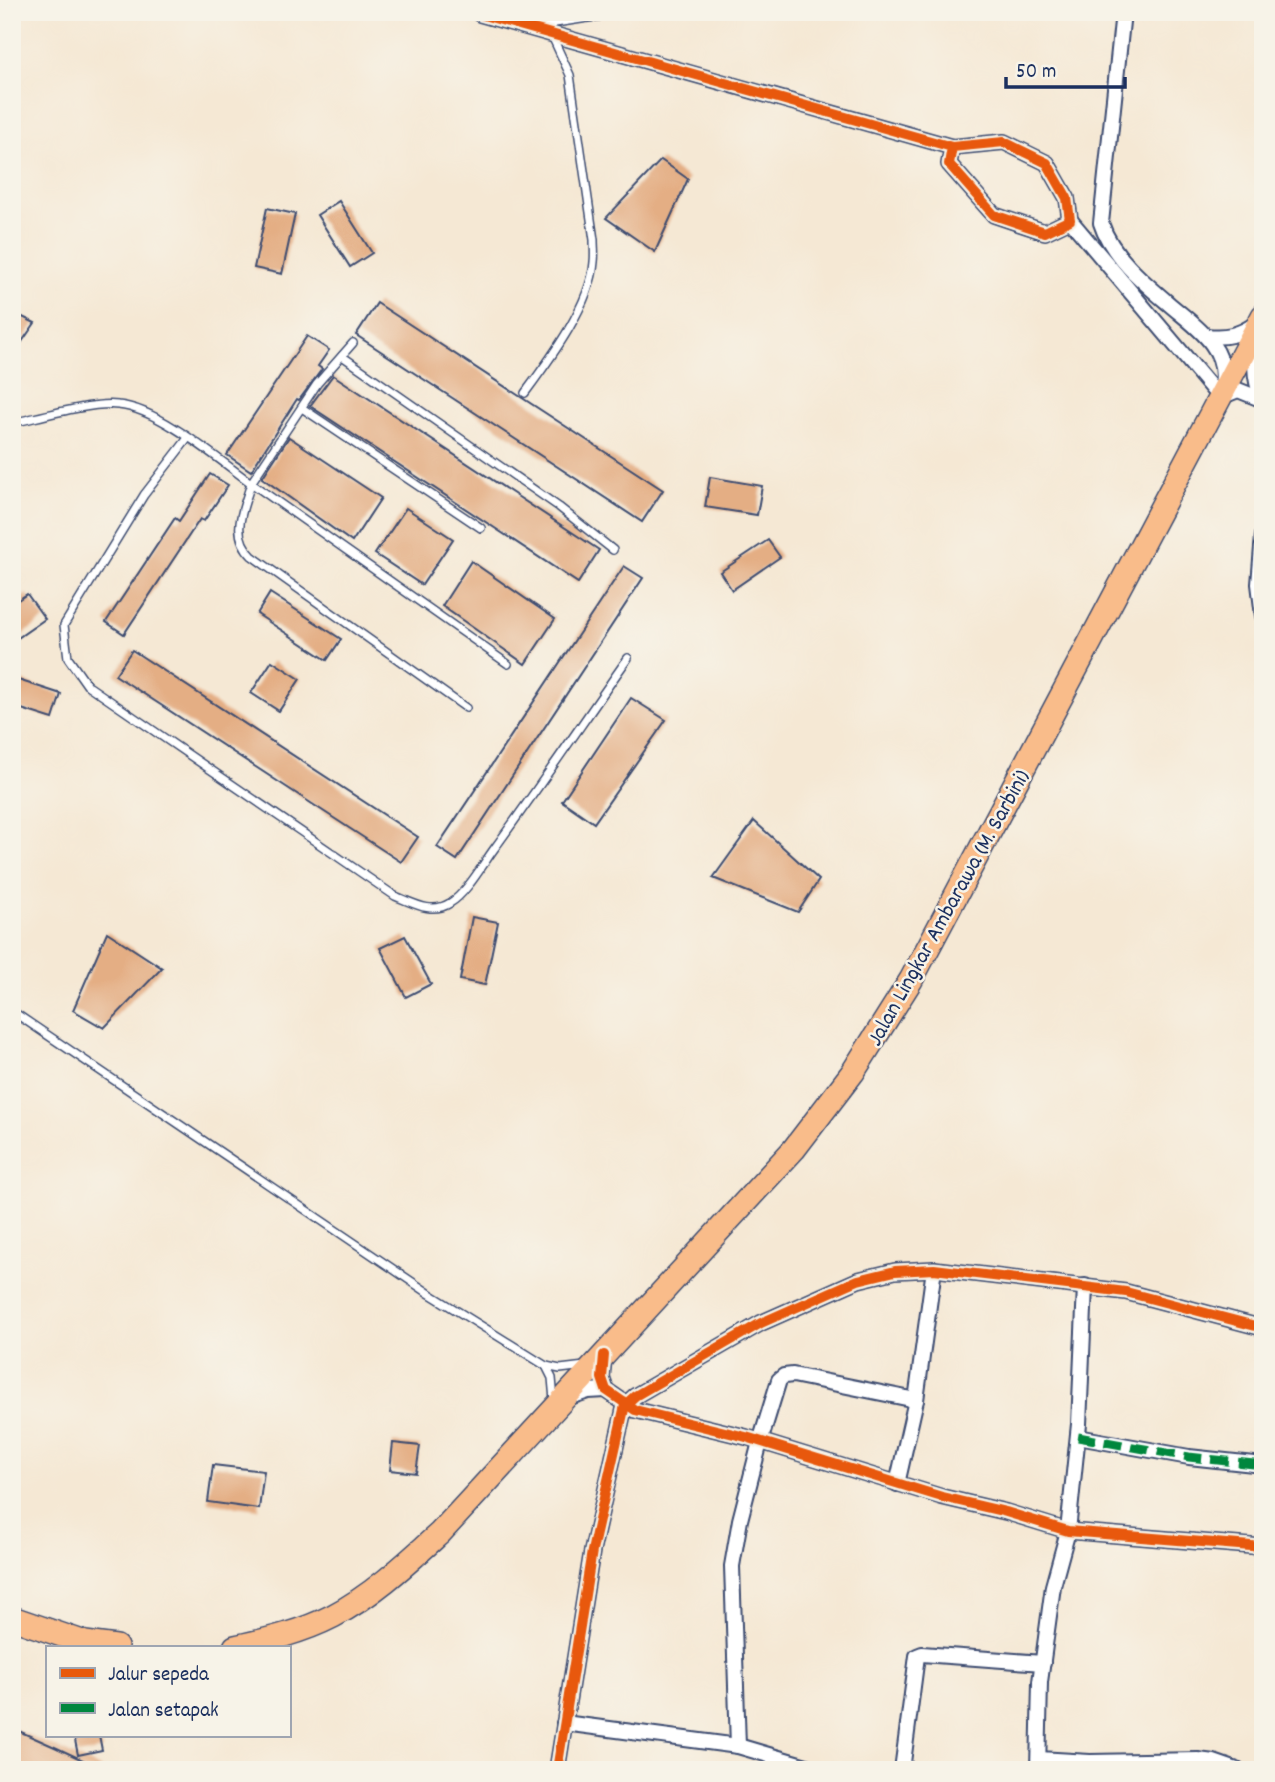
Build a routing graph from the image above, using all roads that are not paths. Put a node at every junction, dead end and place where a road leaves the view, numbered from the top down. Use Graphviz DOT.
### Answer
graph roads {
  1 [pos="537,12"];
  2 [pos="627,12"];
  3 [pos="1123,12"];
  4 [pos="480,14"];
  5 [pos="550,29"];
  6 [pos="952,147"];
  7 [pos="1070,220"];
  8 [pos="1262,322"];
  9 [pos="1207,336"];
  10 [pos="353,343"];
  11 [pos="342,356"];
  12 [pos="526,393"];
  13 [pos="1220,398"];
  14 [pos="1263,400"];
  15 [pos="302,408"];
  16 [pos="12,424"];
  17 [pos="188,438"];
  18 [pos="251,483"];
  19 [pos="481,528"];
  20 [pos="1263,535"];
  21 [pos="612,550"];
  22 [pos="1263,616"];
  23 [pos="628,658"];
  24 [pos="508,664"];
  25 [pos="466,708"];
  26 [pos="12,1011"];
  27 [pos="934,1269"];
  28 [pos="1085,1286"];
  29 [pos="1263,1328"];
  30 [pos="600,1359"];
  31 [pos="546,1366"];
  32 [pos="606,1390"];
  33 [pos="916,1400"];
  34 [pos="625,1405"];
  35 [pos="558,1406"];
  36 [pos="1078,1437"];
  37 [pos="760,1442"];
  38 [pos="1263,1465"];
  39 [pos="897,1484"];
  40 [pos="1068,1531"];
  41 [pos="1263,1547"];
  42 [pos="12,1618"];
  43 [pos="108,1646"];
  44 [pos="240,1646"];
  45 [pos="1044,1663"];
  46 [pos="564,1723"];
  47 [pos="738,1746"];
  48 [pos="1038,1765"];
  49 [pos="798,1767"];
  50 [pos="557,1770"];
  51 [pos="820,1770"];
  52 [pos="902,1770"];
  53 [pos="1237,1770"];
  1 -- 5 [label="street"];
  2 -- 5 [label="lane"];
  3 -- 9 [label="street"];
  4 -- 5 [label="street"];
  5 -- 6 [label="street"];
  5 -- 12 [label="lane"];
  6 -- 7 [label="street"];
  6 -- 7 [label="street"];
  7 -- 13 [label="street"];
  8 -- 9 [label="street"];
  8 -- 13 [label="highway, Jalan Lingkar Ambarawa (M. Sarbini)"];
  8 -- 14 [label="street"];
  9 -- 13 [label="street"];
  10 -- 11 [label="lane"];
  11 -- 15 [label="lane"];
  11 -- 21 [label="lane"];
  13 -- 14 [label="street"];
  13 -- 30 [label="highway, Jalan Lingkar Ambarawa (M. Sarbini)"];
  15 -- 18 [label="lane"];
  15 -- 19 [label="lane"];
  16 -- 17 [label="lane"];
  17 -- 18 [label="lane"];
  17 -- 23 [label="lane"];
  18 -- 24 [label="lane"];
  18 -- 25 [label="lane"];
  20 -- 22 [label="street"];
  26 -- 31 [label="lane"];
  27 -- 28 [label="street"];
  27 -- 33 [label="street"];
  27 -- 34 [label="street"];
  28 -- 29 [label="street"];
  28 -- 36 [label="street"];
  30 -- 31 [label="lane"];
  30 -- 32 [label="street"];
  30 -- 35 [label="highway, Jalan Lingkar Ambarawa (M. Sarbini)"];
  31 -- 35 [label="lane"];
  32 -- 34 [label="street"];
  32 -- 35 [label="street"];
  33 -- 37 [label="street"];
  33 -- 39 [label="street"];
  34 -- 37 [label="street"];
  34 -- 46 [label="street"];
  35 -- 44 [label="highway, Jalan Lingkar Ambarawa (M. Sarbini)"];
  36 -- 38 [label="street"];
  36 -- 40 [label="street"];
  37 -- 39 [label="street"];
  37 -- 47 [label="street"];
  39 -- 40 [label="street"];
  40 -- 41 [label="street"];
  40 -- 45 [label="street"];
  42 -- 43 [label="highway"];
  45 -- 48 [label="street"];
  45 -- 52 [label="street"];
  46 -- 47 [label="street"];
  46 -- 50 [label="street"];
  47 -- 49 [label="street"];
  48 -- 53 [label="street"];
  49 -- 51 [label="street"];
}
